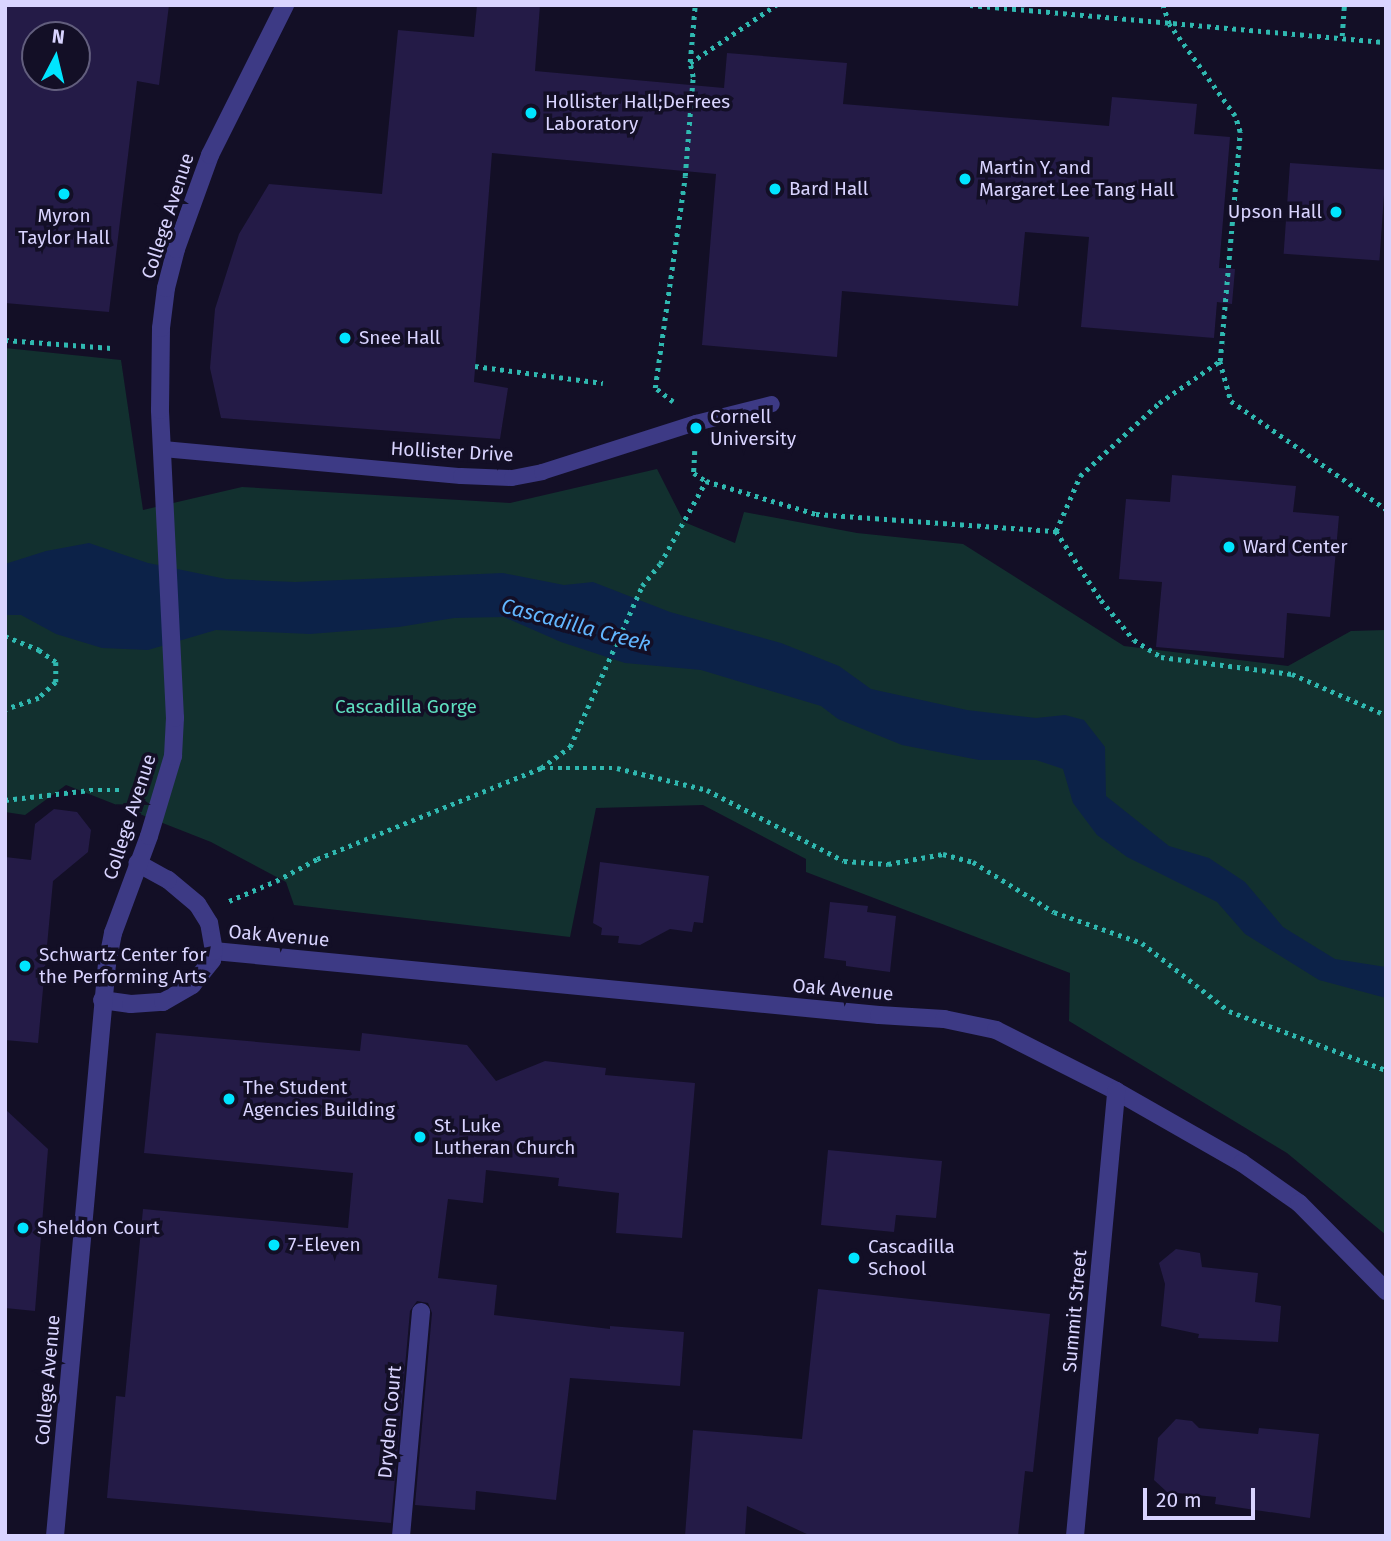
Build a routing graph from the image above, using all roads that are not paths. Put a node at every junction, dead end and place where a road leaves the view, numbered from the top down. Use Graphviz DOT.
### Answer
graph roads {
  1 [pos="285,5"];
  2 [pos="772,404"];
  3 [pos="163,449"];
  4 [pos="137,863"];
  5 [pos="214,951"];
  6 [pos="102,1000"];
  7 [pos="1116,1091"];
  8 [pos="1386,1291"];
  9 [pos="421,1312"];
  10 [pos="55,1536"];
  11 [pos="401,1536"];
  12 [pos="1075,1536"];
  1 -- 3 [label="street, College Avenue"];
  2 -- 3 [label="lane, Hollister Drive"];
  3 -- 4 [label="street, College Avenue"];
  4 -- 5 [label="street, Oak Avenue"];
  4 -- 6 [label="street, College Avenue"];
  5 -- 6 [label="street, Oak Avenue"];
  5 -- 7 [label="street, Oak Avenue"];
  6 -- 10 [label="street, College Avenue"];
  7 -- 8 [label="street, Oak Avenue"];
  7 -- 12 [label="street, Summit Street"];
  9 -- 11 [label="street, Dryden Court"];
}
